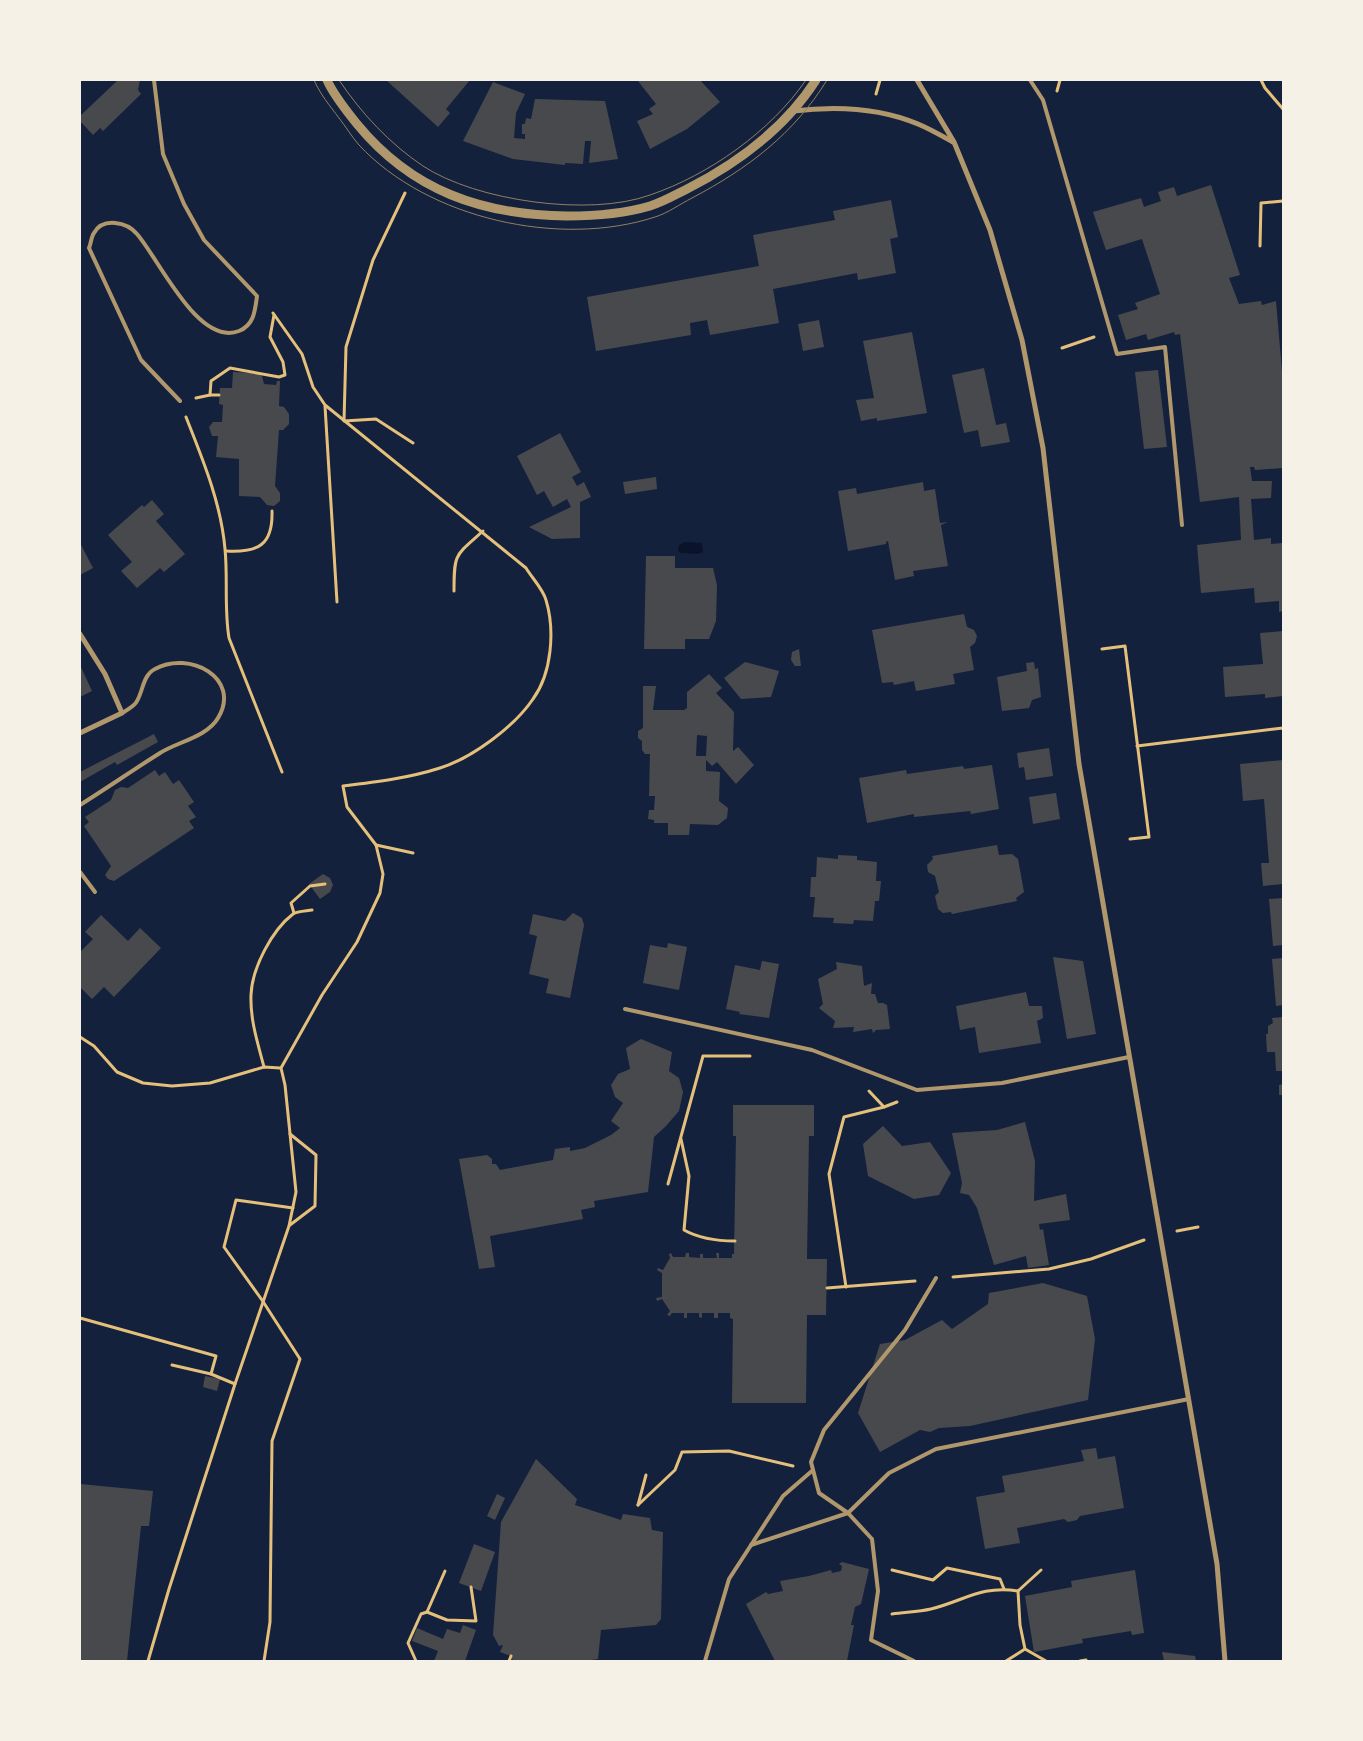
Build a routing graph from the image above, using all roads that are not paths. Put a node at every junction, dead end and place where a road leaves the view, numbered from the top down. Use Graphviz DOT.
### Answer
graph roads {
  1 [pos="154,80"];
  2 [pos="816,80"];
  3 [pos="917,80"];
  4 [pos="1030,80"];
  5 [pos="326,81"];
  6 [pos="792,111"];
  7 [pos="954,142"];
  8 [pos="180,401"];
  9 [pos="1182,525"];
  10 [pos="80,634"];
  11 [pos="122,713"];
  12 [pos="80,733"];
  13 [pos="80,805"];
  14 [pos="80,872"];
  15 [pos="95,892"];
  16 [pos="625,1009"];
  17 [pos="1130,1057"];
  18 [pos="936,1278"];
  19 [pos="1188,1399"];
  20 [pos="813,1470"];
  21 [pos="848,1513"];
  22 [pos="751,1545"];
  23 [pos="705,1661"];
  24 [pos="914,1661"];
  25 [pos="1225,1661"];
  1 -- 8 [label="lane"];
  2 -- 6 [label="street"];
  3 -- 7 [label="street"];
  4 -- 9 [label="lane"];
  5 -- 6 [label="street"];
  6 -- 7 [label="street"];
  7 -- 17 [label="street"];
  10 -- 11 [label="street"];
  11 -- 12 [label="street"];
  11 -- 13 [label="lane"];
  14 -- 15 [label="lane"];
  16 -- 17 [label="lane"];
  17 -- 19 [label="street"];
  18 -- 20 [label="lane"];
  19 -- 21 [label="lane"];
  19 -- 25 [label="street"];
  20 -- 21 [label="lane"];
  20 -- 22 [label="lane"];
  21 -- 22 [label="lane"];
  21 -- 24 [label="lane"];
  22 -- 23 [label="lane"];
}
